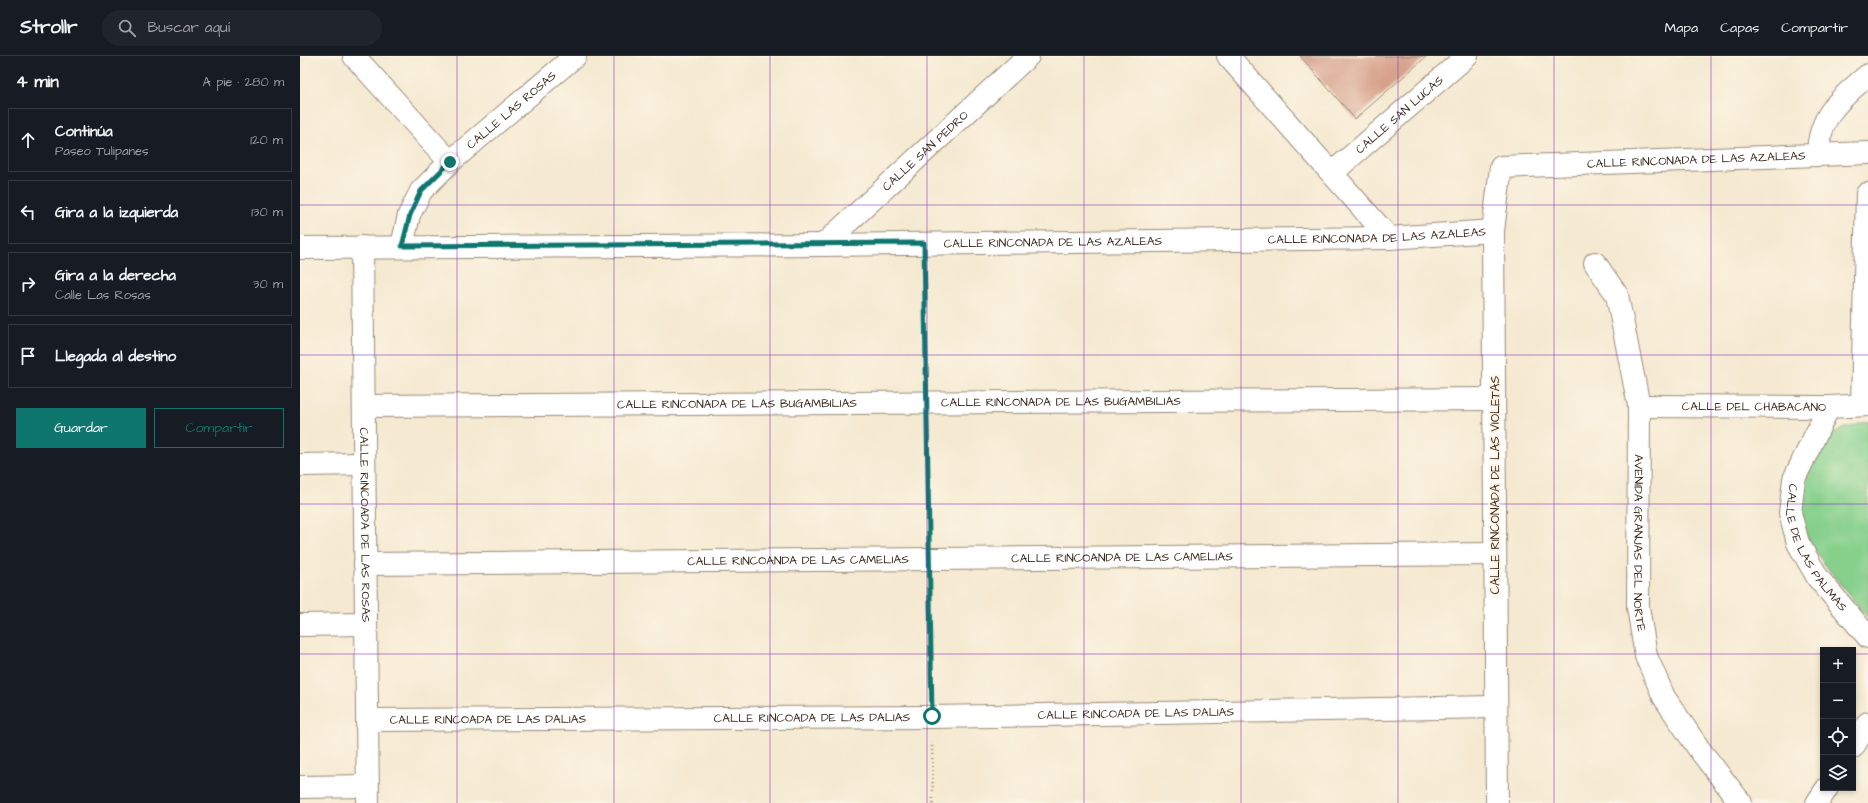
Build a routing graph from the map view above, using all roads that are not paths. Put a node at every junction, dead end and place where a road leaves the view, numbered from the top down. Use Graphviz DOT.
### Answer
graph roads {
  1 [pos="354,56"];
  2 [pos="574,56"];
  3 [pos="1028,56"];
  4 [pos="1228,56"];
  5 [pos="1467,56"];
  6 [pos="1868,75"];
  7 [pos="1868,153"];
  8 [pos="1818,154"];
  9 [pos="450,162"];
  10 [pos="1501,167"];
  11 [pos="1332,173"];
  12 [pos="1867,194"];
  13 [pos="1493,232"];
  14 [pos="1389,238"];
  15 [pos="823,245"];
  16 [pos="402,246"];
  17 [pos="362,247"];
  18 [pos="300,248"];
  19 [pos="1595,263"];
  20 [pos="1494,400"];
  21 [pos="1865,405"];
  22 [pos="364,406"];
  23 [pos="1639,406"];
  24 [pos="1829,407"];
  25 [pos="364,464"];
  26 [pos="300,465"];
  27 [pos="1495,554"];
  28 [pos="365,564"];
  29 [pos="366,624"];
  30 [pos="300,625"];
  31 [pos="1868,637"];
  32 [pos="1496,707"];
  33 [pos="366,720"];
  34 [pos="1868,723"];
  35 [pos="1856,741"];
  36 [pos="300,787"];
  37 [pos="1825,791"];
  38 [pos="367,795"];
  39 [pos="1497,803"];
  40 [pos="1741,803"];
  41 [pos="1818,803"];
  1 -- 9 [label="street"];
  2 -- 9 [label="street, CALLE LAS ROSAS"];
  3 -- 15 [label="street, CALLE SAN PEDRO"];
  4 -- 11 [label="street"];
  5 -- 11 [label="street, CALLE SAN LUCAS"];
  6 -- 8 [label="street"];
  7 -- 8 [label="street, CALLE RINCONADA DE LAS AZALEAS"];
  8 -- 10 [label="street, CALLE RINCONADA DE LAS AZALEAS"];
  9 -- 16 [label="street, CALLE LAS ROSAS"];
  10 -- 13 [label="street, CALLE RINCONADA DE LAS VIOLETAS"];
  11 -- 14 [label="street"];
  12 -- 21 [label="street"];
  13 -- 14 [label="street, CALLE RINCONADA DE LAS AZALEAS"];
  13 -- 20 [label="street, CALLE RINCONADA DE LAS VIOLETAS"];
  14 -- 15 [label="street, CALLE RINCONADA DE LAS AZALEAS"];
  15 -- 16 [label="street, CALLE RINCONADA DE LAS AZALEAS"];
  16 -- 17 [label="street, CALLE RINCONADA DE LAS AZALEAS"];
  17 -- 18 [label="street, CALLE RINCONADA DE LAS AZALEAS"];
  17 -- 22 [label="street, CALLE RINCOADA DE LAS ROSAS"];
  19 -- 23 [label="street, AVENIDA GRANJAS DEL NORTE"];
  20 -- 22 [label="street, CALLE RINCONADA DE LAS BUGAMBILIAS"];
  20 -- 27 [label="street, CALLE RINCONADA DE LAS VIOLETAS"];
  21 -- 24 [label="street, CALLE DEL CHABACANO"];
  22 -- 25 [label="street, CALLE RINCOADA DE LAS ROSAS"];
  23 -- 24 [label="street, CALLE DEL CHABACANO"];
  23 -- 40 [label="street, AVENIDA GRANJAS DEL NORTE"];
  24 -- 31 [label="street, CALLE DE LAS PALMAS"];
  25 -- 26 [label="street"];
  25 -- 28 [label="street, CALLE RINCOADA DE LAS ROSAS"];
  27 -- 28 [label="street, CALLE RINCOANDA DE LAS CAMELIAS"];
  27 -- 32 [label="street, CALLE RINCONADA DE LAS VIOLETAS"];
  28 -- 29 [label="street, CALLE RINCOADA DE LAS ROSAS"];
  29 -- 30 [label="street"];
  29 -- 33 [label="street, CALLE RINCOADA DE LAS ROSAS"];
  32 -- 33 [label="street, CALLE RINCOADA DE LAS DALIAS"];
  32 -- 39 [label="street, CALLE RINCONADA DE LAS VIOLETAS"];
  33 -- 38 [label="street, CALLE RINCOADA DE LAS ROSAS"];
  34 -- 35 [label="street"];
  36 -- 38 [label="street"];
  37 -- 41 [label="street"];
}
